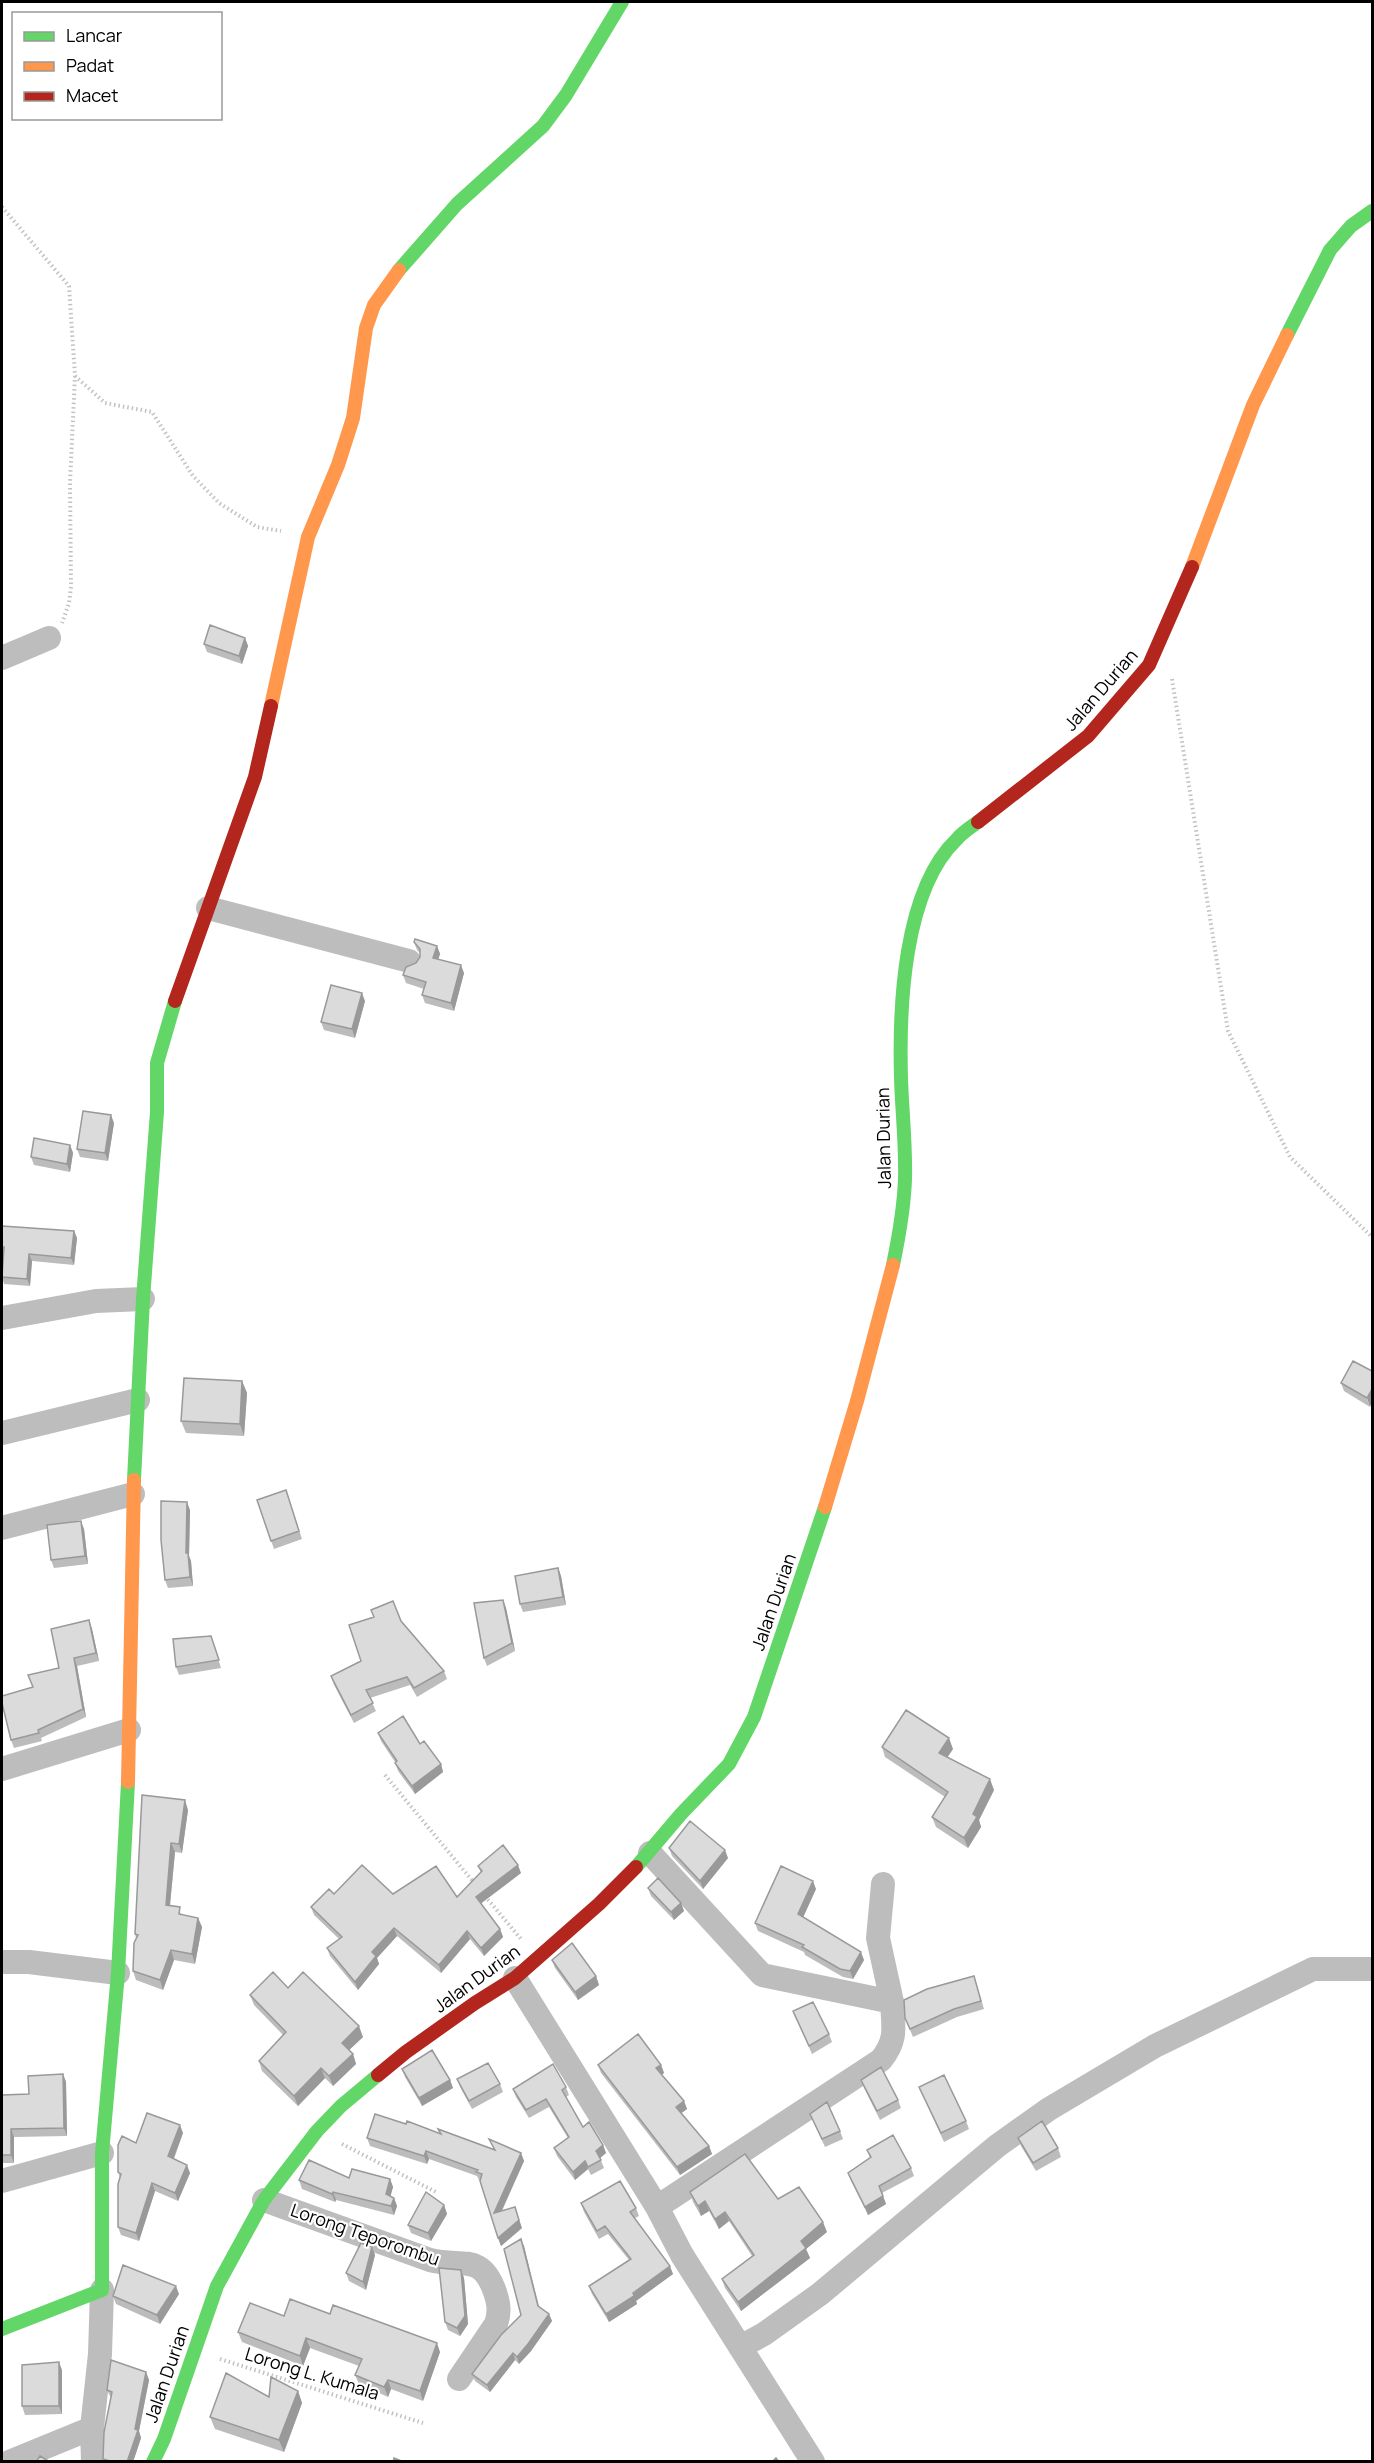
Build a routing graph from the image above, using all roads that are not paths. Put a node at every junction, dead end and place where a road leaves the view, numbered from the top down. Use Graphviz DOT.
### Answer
graph roads {
  1 [pos="622,2"];
  2 [pos="1372,211"];
  3 [pos="49,638"];
  4 [pos="2,658"];
  5 [pos="208,908"];
  6 [pos="409,961"];
  7 [pos="143,1299"];
  8 [pos="2,1318"];
  9 [pos="138,1400"];
  10 [pos="2,1433"];
  11 [pos="134,1494"];
  12 [pos="2,1528"];
  13 [pos="129,1730"];
  14 [pos="2,1769"];
  15 [pos="650,1853"];
  16 [pos="883,1884"];
  17 [pos="2,1962"];
  18 [pos="1372,1969"];
  19 [pos="118,1973"];
  20 [pos="515,1978"];
  21 [pos="892,2002"];
  22 [pos="102,2153"];
  23 [pos="2,2181"];
  24 [pos="264,2200"];
  25 [pos="657,2207"];
  26 [pos="102,2290"];
  27 [pos="2,2329"];
  28 [pos="741,2347"];
  29 [pos="459,2379"];
  30 [pos="92,2428"];
  31 [pos="9,2462"];
  32 [pos="93,2462"];
  33 [pos="153,2462"];
  34 [pos="813,2462"];
  1 -- 5 [label="street"];
  2 -- 15 [label="street, Jalan Durian"];
  3 -- 4 [label="street"];
  5 -- 6 [label="street"];
  5 -- 7 [label="street"];
  7 -- 8 [label="street"];
  7 -- 9 [label="street"];
  9 -- 10 [label="street"];
  9 -- 11 [label="street"];
  11 -- 12 [label="street"];
  11 -- 13 [label="street"];
  13 -- 14 [label="street"];
  13 -- 19 [label="street"];
  15 -- 20 [label="street, Jalan Durian"];
  15 -- 21 [label="street"];
  16 -- 21 [label="street"];
  17 -- 19 [label="street"];
  18 -- 28 [label="street"];
  19 -- 22 [label="street"];
  20 -- 24 [label="street, Jalan Durian"];
  20 -- 25 [label="street"];
  21 -- 25 [label="street"];
  22 -- 23 [label="street"];
  22 -- 26 [label="street"];
  24 -- 29 [label="street, Lorong Teporombu"];
  24 -- 33 [label="street, Jalan Durian"];
  25 -- 28 [label="street"];
  26 -- 27 [label="street"];
  26 -- 30 [label="street"];
  28 -- 34 [label="street"];
  30 -- 31 [label="street"];
  30 -- 32 [label="street"];
}
